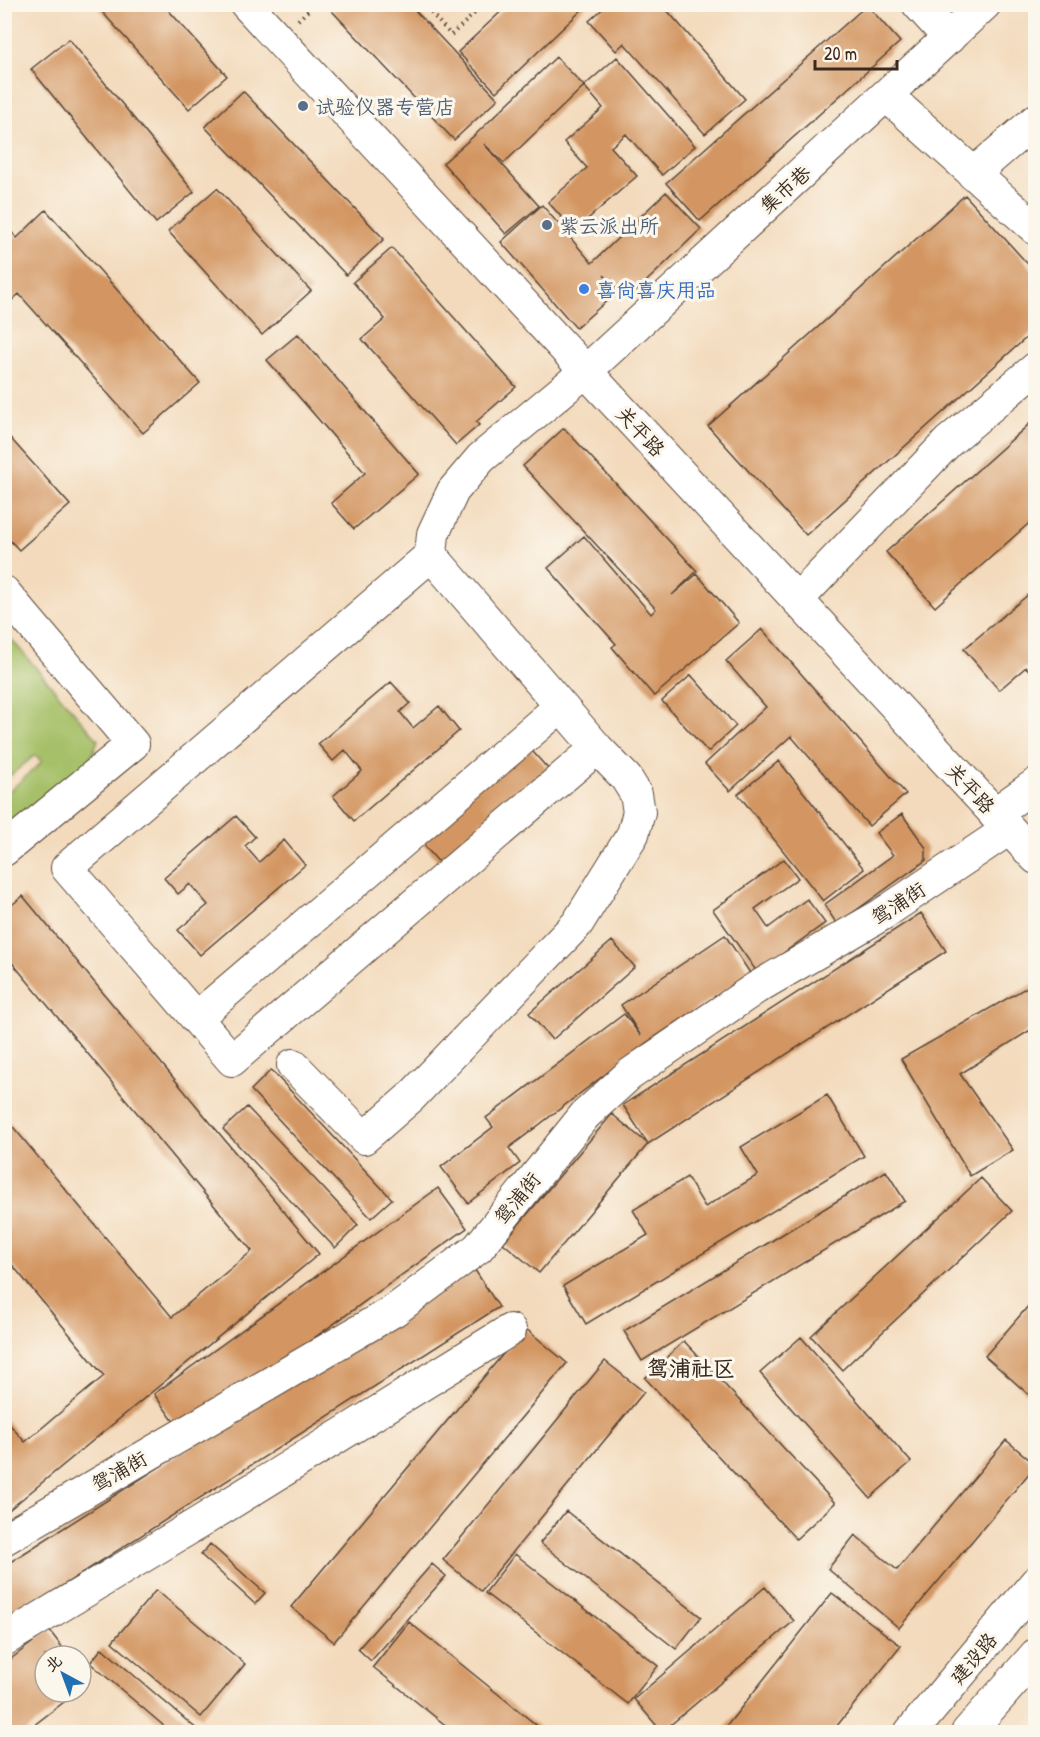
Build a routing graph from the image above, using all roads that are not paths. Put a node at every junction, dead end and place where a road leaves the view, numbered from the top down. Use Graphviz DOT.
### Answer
graph roads {
  1 [pos="246,4"];
  2 [pos="918,4"];
  3 [pos="985,4"];
  4 [pos="949,38"];
  5 [pos="887,96"];
  6 [pos="1035,120"];
  7 [pos="973,174"];
  8 [pos="1035,229"];
  9 [pos="1035,368"];
  10 [pos="585,372"];
  11 [pos="431,555"];
  12 [pos="4,592"];
  13 [pos="797,600"];
  14 [pos="561,706"];
  15 [pos="597,748"];
  16 [pos="1035,784"];
  17 [pos="1002,822"];
  18 [pos="4,850"];
  19 [pos="1035,858"];
  20 [pos="196,1018"];
  21 [pos="293,1065"];
  22 [pos="510,1330"];
  23 [pos="4,1539"];
  24 [pos="1035,1583"];
  25 [pos="4,1640"];
  26 [pos="1035,1655"];
  27 [pos="911,1732"];
  28 [pos="968,1732"];
  1 -- 10 [label="street, 关平路"];
  2 -- 4 [label="street"];
  3 -- 4 [label="street, 集市巷"];
  4 -- 5 [label="street, 集市巷"];
  5 -- 7 [label="street"];
  5 -- 10 [label="street, 集市巷"];
  6 -- 7 [label="street"];
  7 -- 8 [label="street"];
  9 -- 13 [label="street"];
  10 -- 11 [label="street, 集市巷"];
  10 -- 13 [label="street, 关平路"];
  11 -- 14 [label="street"];
  11 -- 20 [label="street"];
  12 -- 18 [label="street"];
  13 -- 17 [label="street, 关平路"];
  14 -- 15 [label="street"];
  14 -- 20 [label="street"];
  15 -- 20 [label="street"];
  15 -- 21 [label="street"];
  16 -- 17 [label="street, 鸳浦街"];
  17 -- 19 [label="street, 关平路"];
  17 -- 23 [label="street, 鸳浦街"];
  22 -- 25 [label="street"];
  24 -- 27 [label="main road, 建设路"];
  26 -- 28 [label="main road"];
}
